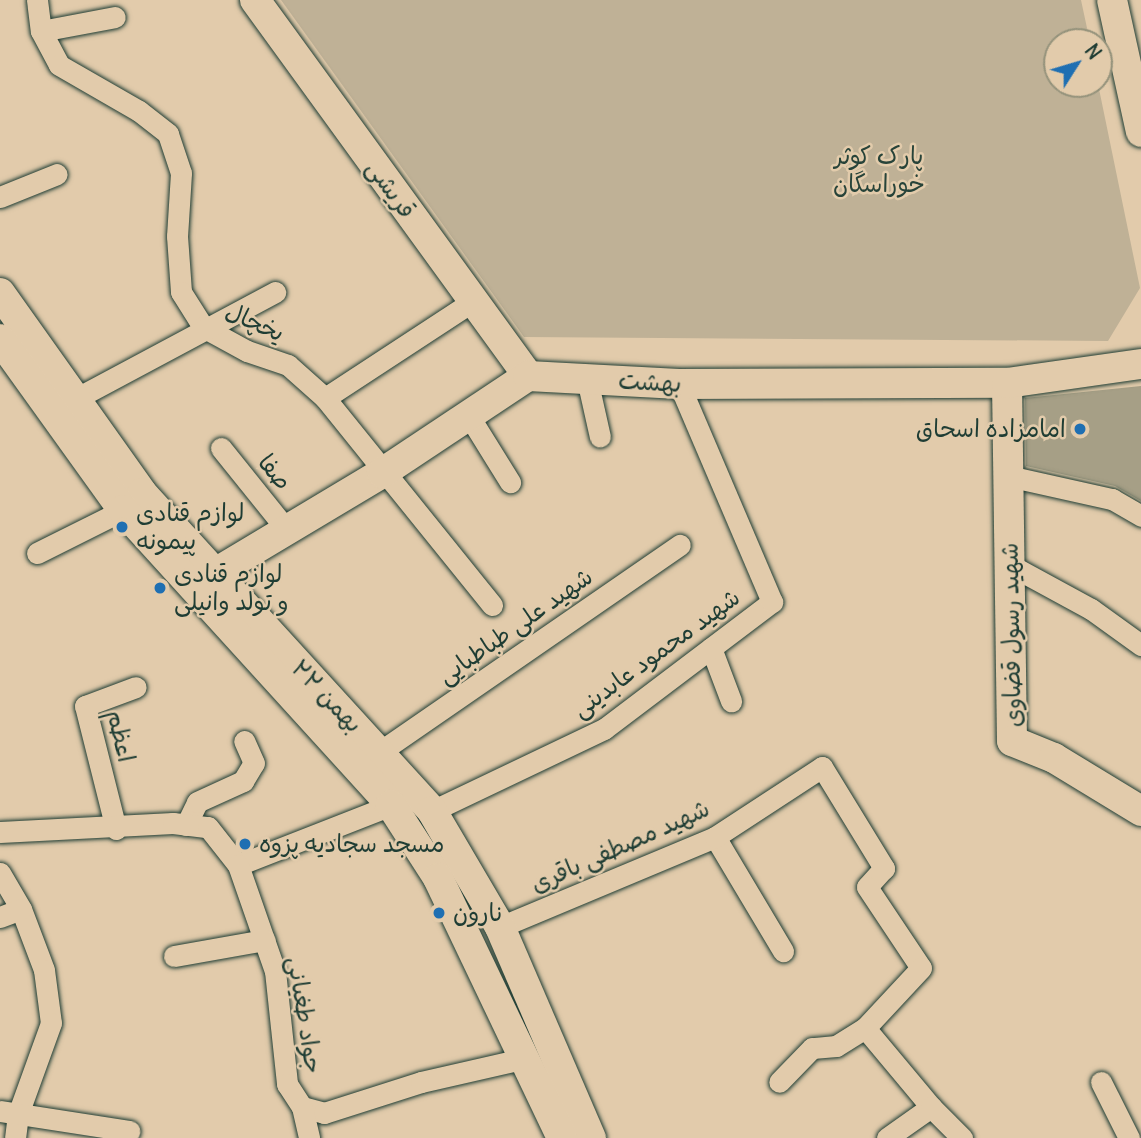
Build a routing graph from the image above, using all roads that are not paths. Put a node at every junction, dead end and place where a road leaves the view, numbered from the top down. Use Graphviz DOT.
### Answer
graph roads {
  1 [pos="37,0"];
  2 [pos="255,0"];
  3 [pos="1112,0"];
  4 [pos="115,17"];
  5 [pos="41,31"];
  6 [pos="1141,132"];
  7 [pos="57,174"];
  8 [pos="0,197"];
  9 [pos="275,292"];
  10 [pos="0,293"];
  11 [pos="473,301"];
  12 [pos="203,327"];
  13 [pos="0,339"];
  14 [pos="1141,364"];
  15 [pos="38,370"];
  16 [pos="528,376"];
  17 [pos="587,379"];
  18 [pos="1007,383"];
  19 [pos="679,384"];
  20 [pos="325,398"];
  21 [pos="75,399"];
  22 [pos="469,415"];
  23 [pos="600,437"];
  24 [pos="221,448"];
  25 [pos="382,473"];
  26 [pos="1009,476"];
  27 [pos="510,482"];
  28 [pos="123,510"];
  29 [pos="1141,516"];
  30 [pos="287,530"];
  31 [pos="680,545"];
  32 [pos="37,552"];
  33 [pos="1010,565"];
  34 [pos="215,573"];
  35 [pos="492,605"];
  36 [pos="1141,645"];
  37 [pos="711,648"];
  38 [pos="136,687"];
  39 [pos="731,701"];
  40 [pos="244,741"];
  41 [pos="381,751"];
  42 [pos="391,805"];
  43 [pos="432,811"];
  44 [pos="1141,811"];
  45 [pos="186,825"];
  46 [pos="116,829"];
  47 [pos="0,832"];
  48 [pos="715,837"];
  49 [pos="238,865"];
  50 [pos="0,873"];
  51 [pos="21,909"];
  52 [pos="0,917"];
  53 [pos="500,927"];
  54 [pos="265,940"];
  55 [pos="783,951"];
  56 [pos="174,956"];
  57 [pos="865,1028"];
  58 [pos="527,1058"];
  59 [pos="779,1082"];
  60 [pos="1101,1082"];
  61 [pos="302,1107"];
  62 [pos="932,1107"];
  63 [pos="9,1112"];
  64 [pos="129,1131"];
  65 [pos="15,1138"];
  66 [pos="309,1138"];
  67 [pos="562,1138"];
  68 [pos="591,1138"];
  69 [pos="887,1138"];
  70 [pos="962,1138"];
  71 [pos="1129,1138"];
  1 -- 5 [label="street, یخچال"];
  2 -- 11 [label="street, قریشی"];
  3 -- 6 [label="street"];
  4 -- 5 [label="street"];
  5 -- 12 [label="street, یخچال"];
  7 -- 8 [label="street"];
  9 -- 12 [label="street"];
  10 -- 15 [label="street, ۲۲ بهمن"];
  11 -- 16 [label="street, قریشی"];
  11 -- 20 [label="street"];
  12 -- 20 [label="street, یخچال"];
  12 -- 21 [label="street"];
  13 -- 15 [label="street, ۲۲ بهمن"];
  14 -- 18 [label="street, بهشت"];
  15 -- 21 [label="street, ۲۲ بهمن"];
  15 -- 28 [label="street, ۲۲ بهمن"];
  16 -- 17 [label="street, بهشت"];
  16 -- 22 [label="street"];
  17 -- 19 [label="street, بهشت"];
  17 -- 23 [label="street"];
  18 -- 19 [label="street, بهشت"];
  18 -- 26 [label="street, شهید رسول قضاوی"];
  19 -- 37 [label="street, شهید محمود عابدینی"];
  20 -- 25 [label="street, یخچال"];
  21 -- 34 [label="street, ۲۲ بهمن"];
  22 -- 25 [label="street"];
  22 -- 27 [label="street"];
  24 -- 30 [label="street, صفا"];
  25 -- 30 [label="street"];
  25 -- 35 [label="street, یخچال"];
  26 -- 29 [label="street"];
  26 -- 33 [label="street, شهید رسول قضاوی"];
  28 -- 32 [label="street"];
  28 -- 42 [label="street, ۲۲ بهمن"];
  30 -- 34 [label="street"];
  31 -- 41 [label="street, شهید علی طباطبایی"];
  33 -- 36 [label="street"];
  33 -- 44 [label="street, شهید رسول قضاوی"];
  34 -- 41 [label="street, ۲۲ بهمن"];
  37 -- 39 [label="street"];
  37 -- 43 [label="street, شهید محمود عابدینی"];
  38 -- 46 [label="street, اعظم"];
  40 -- 45 [label="street"];
  41 -- 43 [label="street, ۲۲ بهمن"];
  42 -- 49 [label="street"];
  42 -- 58 [label="street, ۲۲ بهمن"];
  43 -- 53 [label="street, ۲۲ بهمن"];
  45 -- 46 [label="street"];
  45 -- 49 [label="street, جواد طغیانی"];
  46 -- 47 [label="street"];
  48 -- 53 [label="street, شهید مصطفی باقری"];
  48 -- 55 [label="street"];
  48 -- 57 [label="street, شهید مصطفی باقری"];
  49 -- 54 [label="street, جواد طغیانی"];
  50 -- 51 [label="street"];
  51 -- 52 [label="street"];
  51 -- 63 [label="street"];
  53 -- 68 [label="street, ۲۲ بهمن"];
  54 -- 56 [label="street"];
  54 -- 61 [label="street, جواد طغیانی"];
  57 -- 59 [label="street, شهید مصطفی باقری"];
  57 -- 62 [label="street"];
  58 -- 61 [label="street, جواد طغیانی"];
  58 -- 67 [label="street, ۲۲ بهمن"];
  60 -- 71 [label="street"];
  61 -- 66 [label="street"];
  62 -- 69 [label="street"];
  62 -- 70 [label="street"];
  63 -- 64 [label="street"];
  63 -- 65 [label="street"];
}
